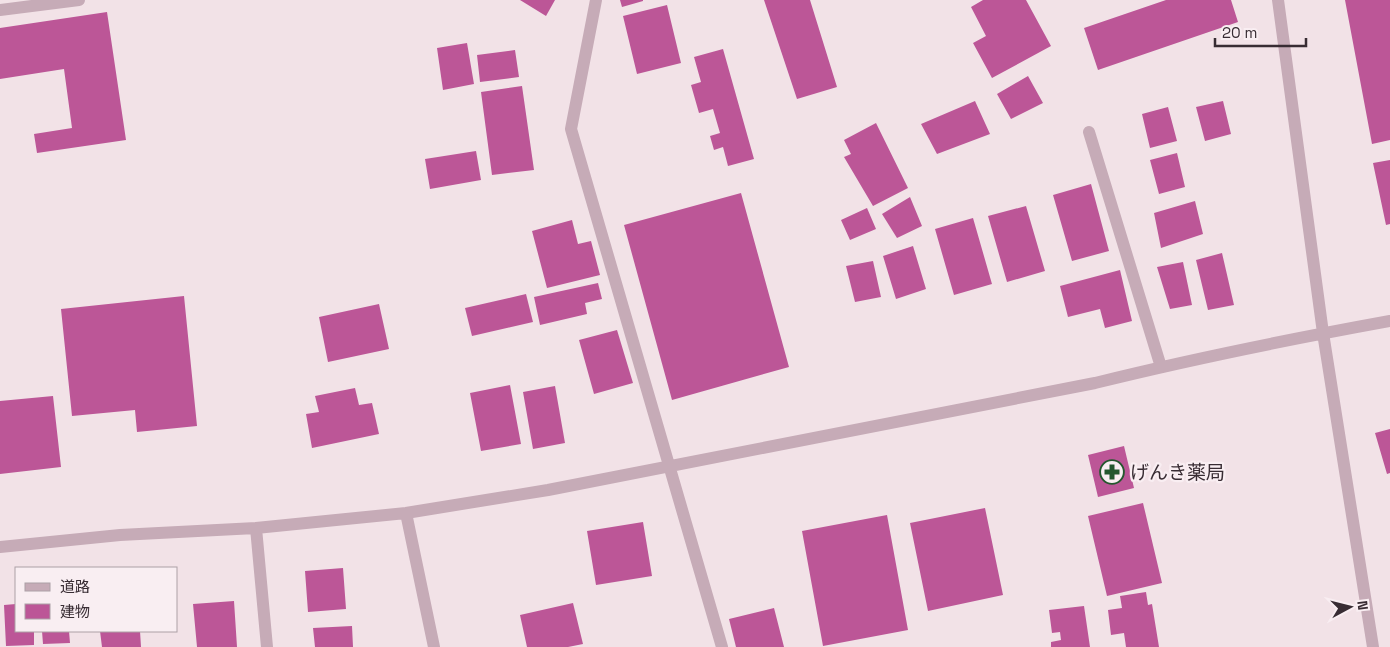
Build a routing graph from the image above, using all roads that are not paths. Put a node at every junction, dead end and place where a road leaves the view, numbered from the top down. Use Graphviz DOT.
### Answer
graph roads {
  1 [pos="79,0"];
  2 [pos="596,0"];
  3 [pos="1278,0"];
  4 [pos="0,10"];
  5 [pos="1090,132"];
  6 [pos="1390,321"];
  7 [pos="1323,333"];
  8 [pos="1161,367"];
  9 [pos="669,465"];
  10 [pos="406,513"];
  11 [pos="256,528"];
  12 [pos="0,547"];
  13 [pos="267,647"];
  14 [pos="434,647"];
  15 [pos="722,647"];
  16 [pos="1373,647"];
  1 -- 4 [label="street"];
  2 -- 9 [label="street"];
  3 -- 7 [label="street"];
  5 -- 8 [label="street"];
  6 -- 7 [label="street"];
  7 -- 8 [label="street"];
  7 -- 16 [label="street"];
  8 -- 9 [label="street"];
  9 -- 10 [label="street"];
  9 -- 15 [label="street"];
  10 -- 11 [label="street"];
  10 -- 14 [label="street"];
  11 -- 12 [label="street"];
  11 -- 13 [label="street"];
}
